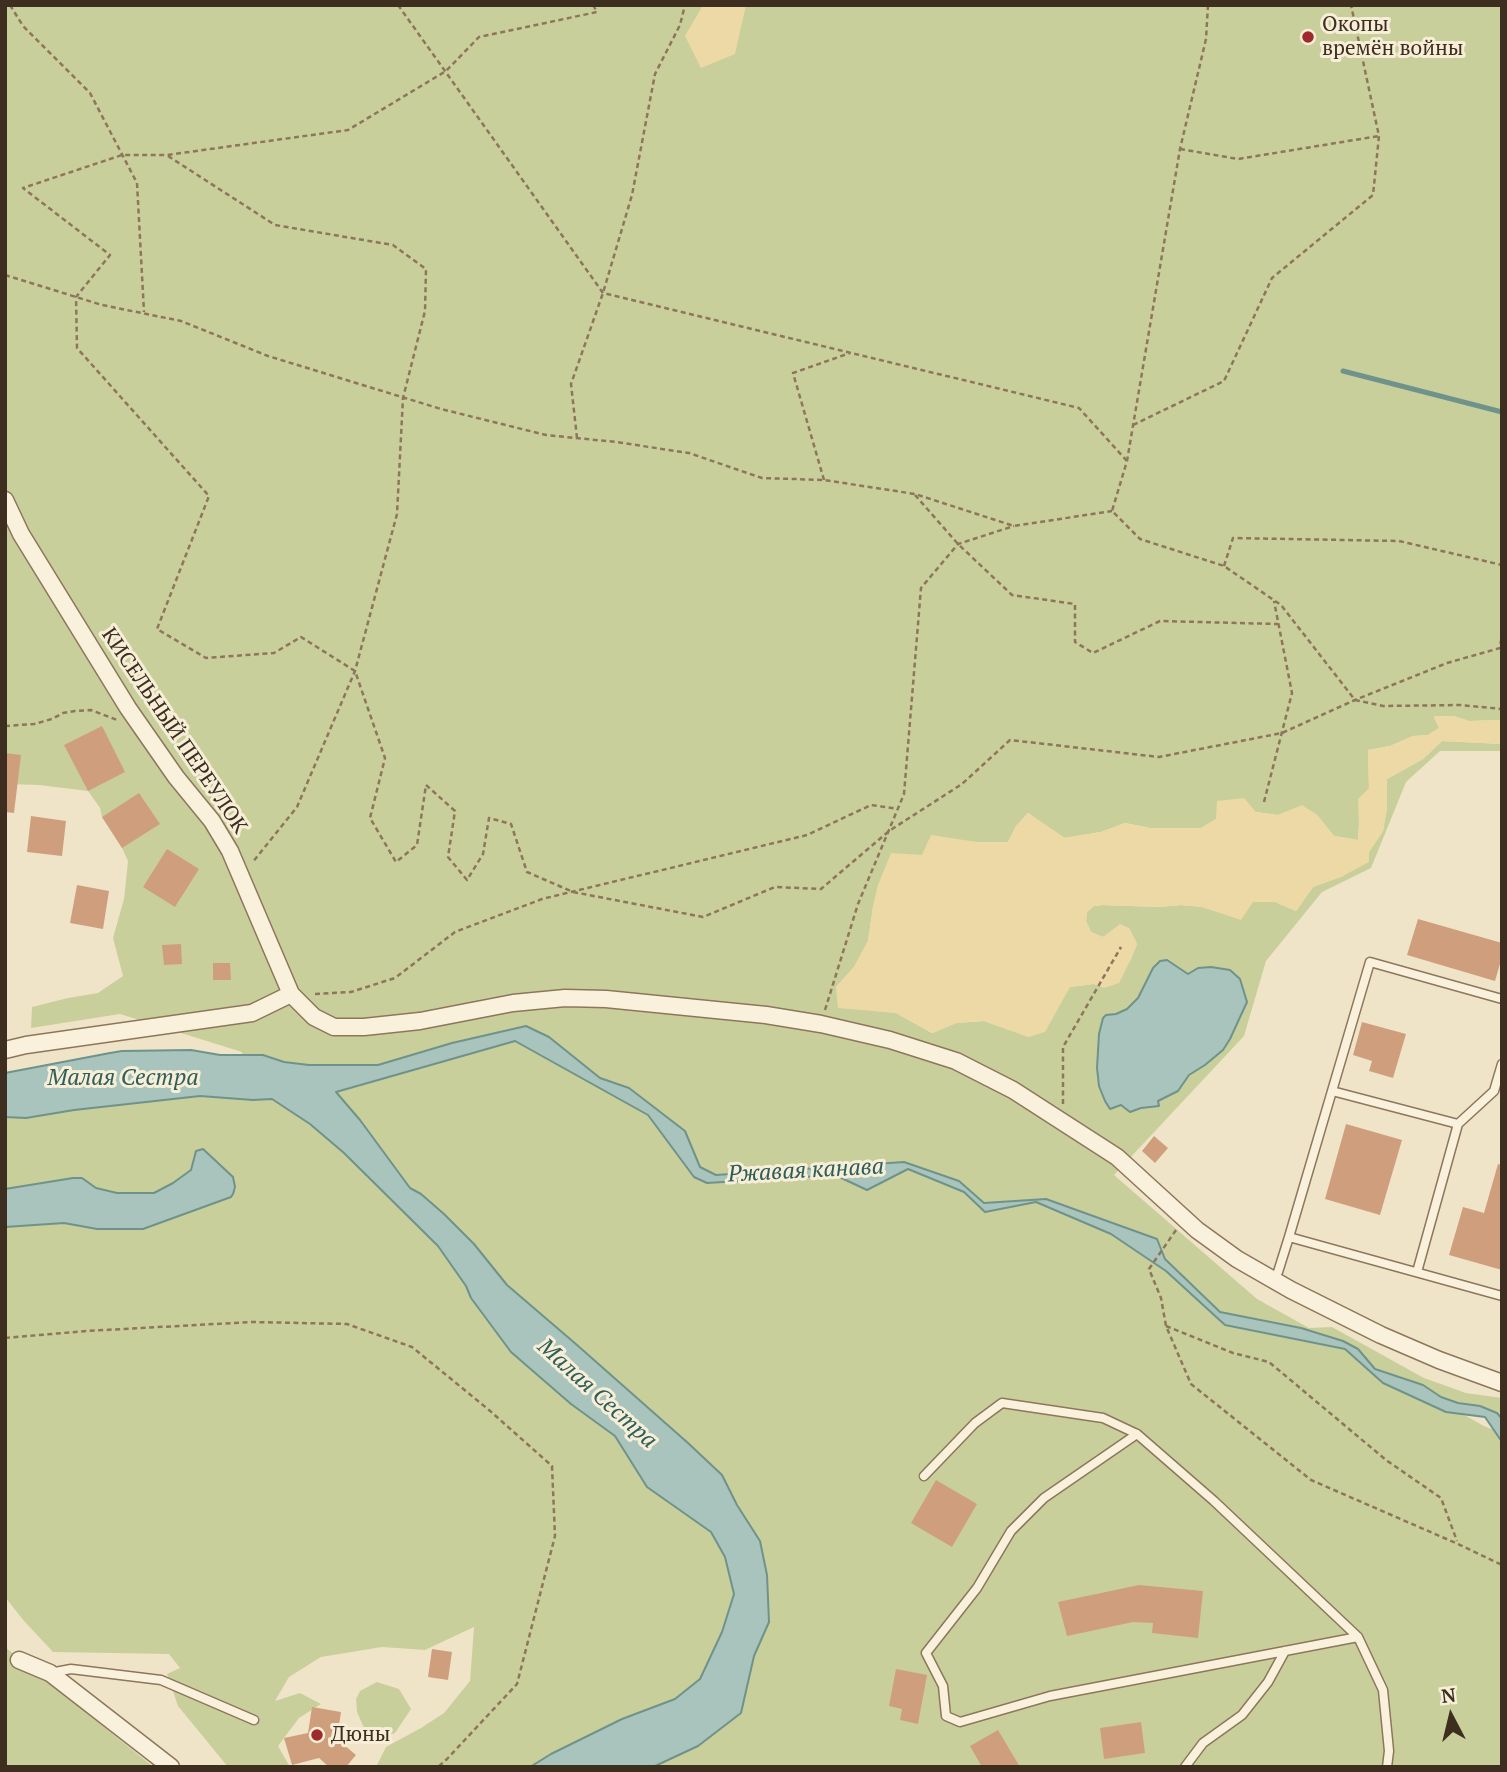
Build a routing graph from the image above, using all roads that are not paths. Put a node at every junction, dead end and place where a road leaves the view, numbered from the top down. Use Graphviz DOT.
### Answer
graph roads {
  1 [pos="5,500"];
  2 [pos="291,994"];
  3 [pos="1502,999"];
  4 [pos="5,1050"];
  5 [pos="1502,1064"];
  6 [pos="1332,1091"];
  7 [pos="1458,1124"];
  8 [pos="1289,1237"];
  9 [pos="1417,1272"];
  10 [pos="1273,1279"];
  11 [pos="1502,1296"];
  12 [pos="1502,1383"];
  13 [pos="1136,1434"];
  14 [pos="923,1476"];
  15 [pos="1357,1637"];
  16 [pos="1285,1651"];
  17 [pos="19,1660"];
  18 [pos="50,1673"];
  19 [pos="254,1720"];
  20 [pos="171,1767"];
  21 [pos="1185,1767"];
  22 [pos="1387,1767"];
  1 -- 2 [label="street, КИСЕЛЬНЫЙ ПЕРЕУЛОК"];
  2 -- 4 [label="street"];
  2 -- 10 [label="street"];
  3 -- 6 [label="lane"];
  5 -- 7 [label="lane"];
  6 -- 7 [label="lane"];
  6 -- 8 [label="lane"];
  7 -- 9 [label="lane"];
  8 -- 9 [label="lane"];
  8 -- 10 [label="lane"];
  9 -- 11 [label="lane"];
  10 -- 12 [label="street"];
  13 -- 14 [label="lane"];
  13 -- 15 [label="lane"];
  13 -- 16 [label="lane"];
  15 -- 16 [label="lane"];
  15 -- 22 [label="lane"];
  16 -- 21 [label="lane"];
  17 -- 18 [label="street"];
  18 -- 19 [label="lane"];
  18 -- 20 [label="street"];
}
